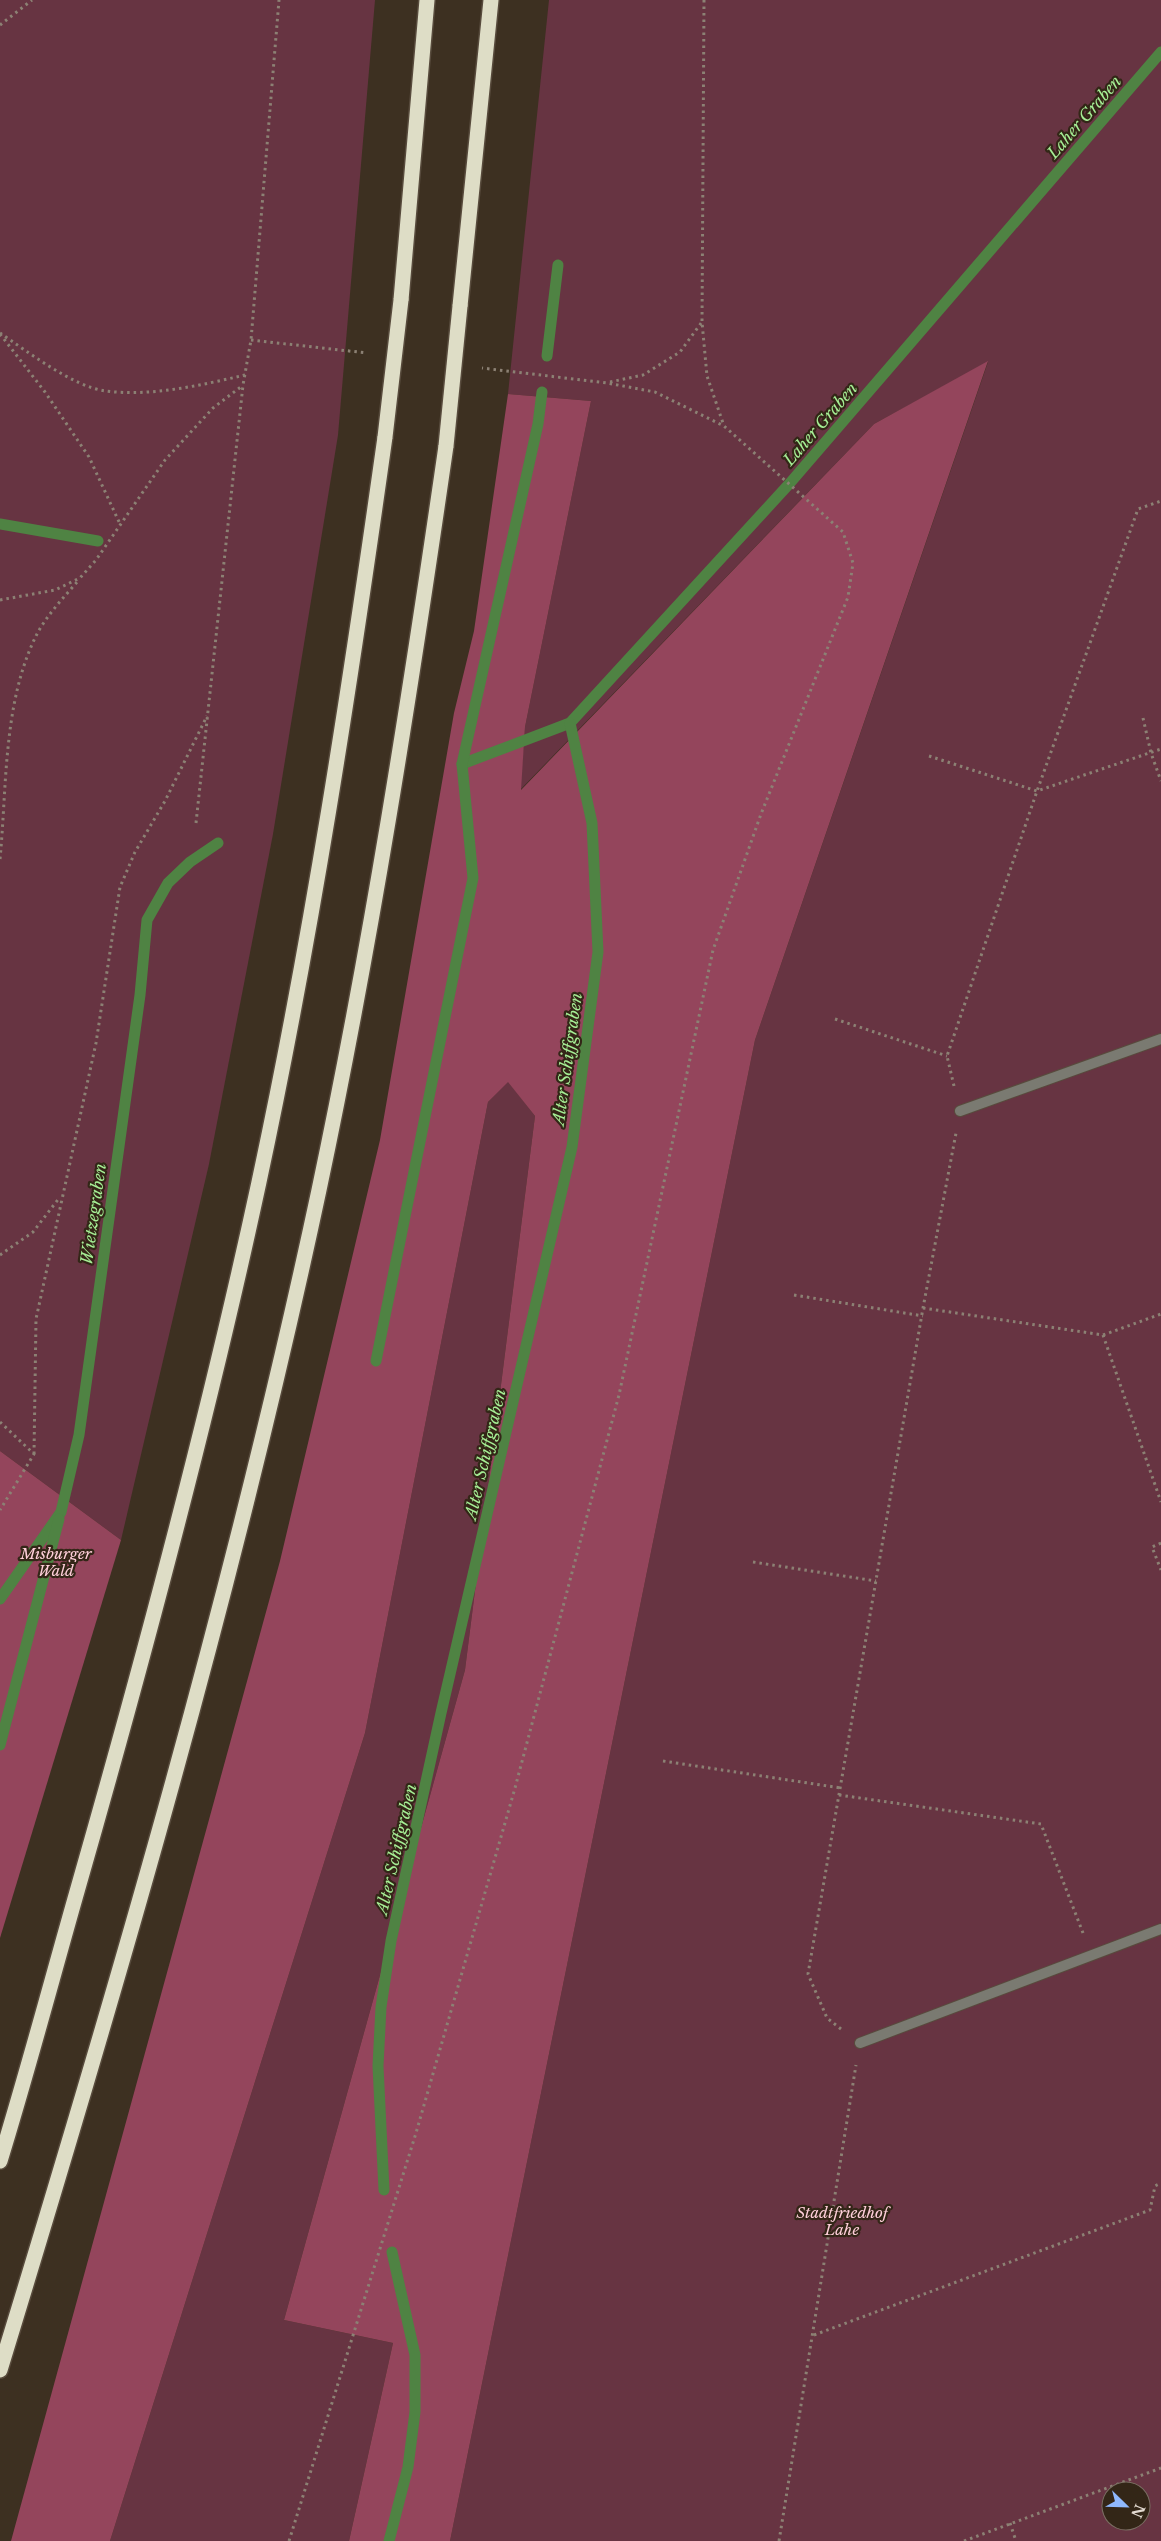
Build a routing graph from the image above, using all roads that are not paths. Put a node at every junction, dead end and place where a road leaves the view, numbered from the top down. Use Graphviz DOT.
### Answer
graph roads {
  1 [pos="427,0"];
  2 [pos="491,0"];
  3 [pos="1161,1038"];
  4 [pos="960,1111"];
  5 [pos="1161,1929"];
  6 [pos="860,2044"];
  7 [pos="0,2161"];
  8 [pos="0,2370"];
  1 -- 7 [label="highway, bridge"];
  2 -- 8 [label="highway, bridge"];
  3 -- 4 [label="lane"];
  5 -- 6 [label="lane"];
}
